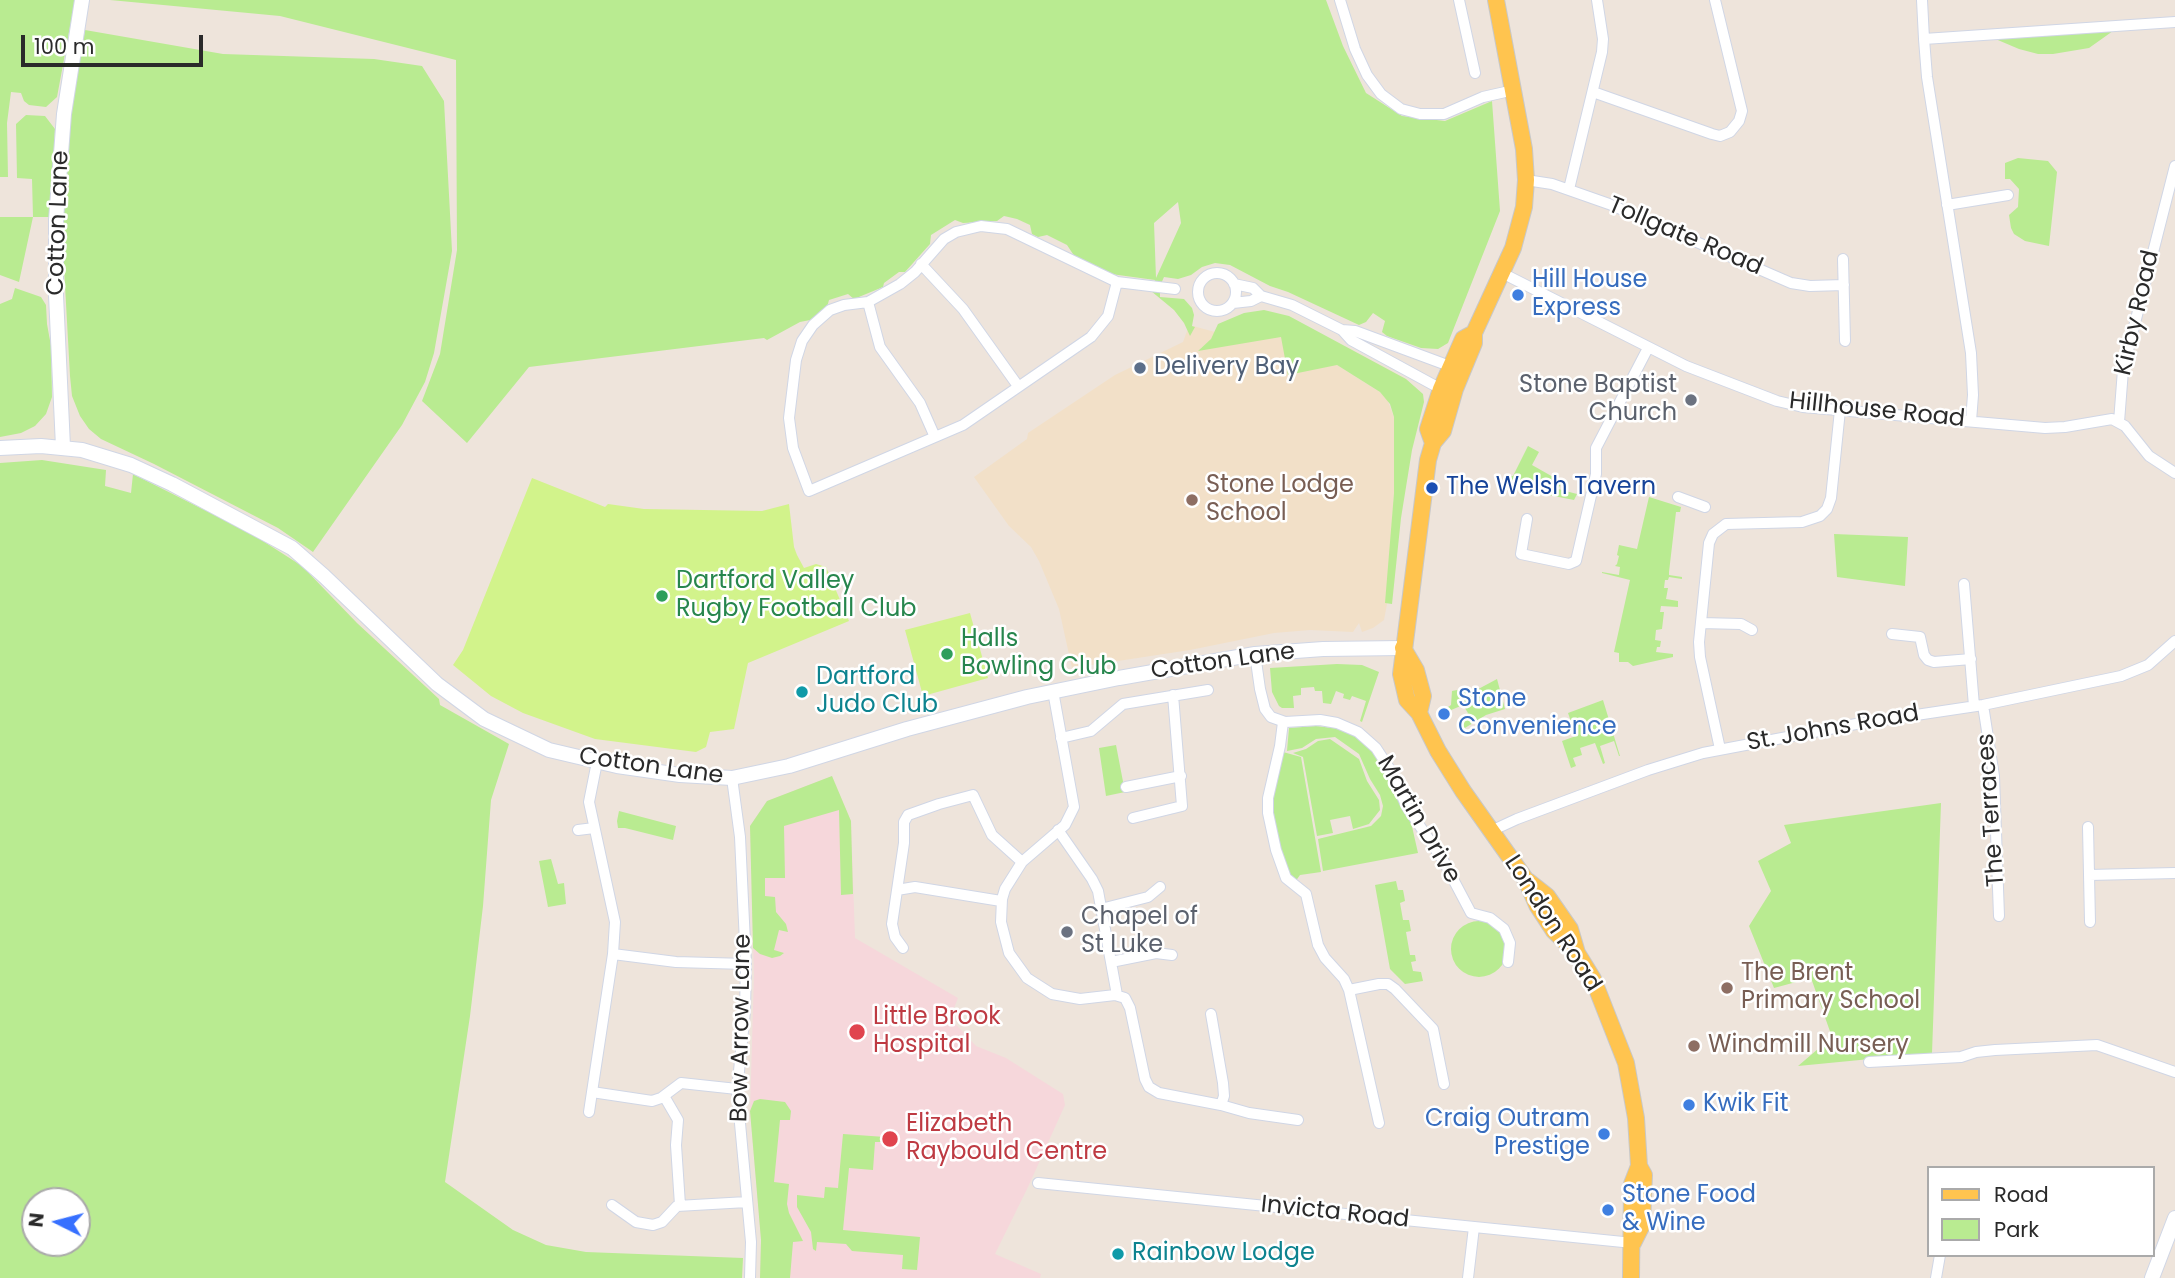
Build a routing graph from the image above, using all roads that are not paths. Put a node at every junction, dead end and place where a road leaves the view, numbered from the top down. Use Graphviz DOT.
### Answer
graph roads {
  1 [pos="82,0"];
  2 [pos="1341,0"];
  3 [pos="1459,0"];
  4 [pos="1496,0"];
  5 [pos="1597,0"];
  6 [pos="1715,0"];
  7 [pos="1922,0"];
  8 [pos="2175,22"];
  9 [pos="1924,38"];
  10 [pos="1475,73"];
  11 [pos="1514,90"];
  12 [pos="1594,92"];
  13 [pos="2175,166"];
  14 [pos="1526,180"];
  15 [pos="1569,189"];
  16 [pos="2008,195"];
  17 [pos="1947,205"];
  18 [pos="1843,259"];
  19 [pos="921,264"];
  20 [pos="1502,273"];
  21 [pos="1118,282"];
  22 [pos="1234,284"];
  23 [pos="1844,285"];
  24 [pos="1175,289"];
  25 [pos="1261,296"];
  26 [pos="868,302"];
  27 [pos="1233,303"];
  28 [pos="1342,330"];
  29 [pos="1845,341"];
  30 [pos="1648,348"];
  31 [pos="1457,368"];
  32 [pos="1018,386"];
  33 [pos="1448,389"];
  34 [pos="1840,410"];
  35 [pos="1971,421"];
  36 [pos="2119,422"];
  37 [pos="935,438"];
  38 [pos="63,447"];
  39 [pos="0,448"];
  40 [pos="2175,473"];
  41 [pos="1678,497"];
  42 [pos="1704,507"];
  43 [pos="1527,519"];
  44 [pos="1964,584"];
  45 [pos="1701,623"];
  46 [pos="1752,630"];
  47 [pos="1892,634"];
  48 [pos="2175,641"];
  49 [pos="1403,648"];
  50 [pos="1255,654"];
  51 [pos="1971,659"];
  52 [pos="1208,690"];
  53 [pos="1053,691"];
  54 [pos="1173,695"];
  55 [pos="1979,705"];
  56 [pos="1283,722"];
  57 [pos="1061,738"];
  58 [pos="1720,749"];
  59 [pos="597,762"];
  60 [pos="1181,776"];
  61 [pos="732,778"];
  62 [pos="1126,787"];
  63 [pos="1133,818"];
  64 [pos="2088,827"];
  65 [pos="594,828"];
  66 [pos="578,830"];
  67 [pos="1058,830"];
  68 [pos="1492,831"];
  69 [pos="1022,862"];
  70 [pos="2175,873"];
  71 [pos="2089,875"];
  72 [pos="1160,887"];
  73 [pos="897,890"];
  74 [pos="1002,901"];
  75 [pos="1101,909"];
  76 [pos="1999,916"];
  77 [pos="2090,922"];
  78 [pos="903,948"];
  79 [pos="613,954"];
  80 [pos="1172,955"];
  81 [pos="1111,962"];
  82 [pos="1508,962"];
  83 [pos="746,964"];
  84 [pos="1349,990"];
  85 [pos="1116,995"];
  86 [pos="1211,1014"];
  87 [pos="1869,1062"];
  88 [pos="2175,1072"];
  89 [pos="1444,1084"];
  90 [pos="737,1089"];
  91 [pos="592,1092"];
  92 [pos="664,1096"];
  93 [pos="1221,1105"];
  94 [pos="589,1112"];
  95 [pos="1297,1120"];
  96 [pos="1379,1123"];
  97 [pos="1038,1183"];
  98 [pos="747,1202"];
  99 [pos="612,1205"];
  100 [pos="680,1205"];
  101 [pos="2175,1218"];
  102 [pos="1474,1227"];
  103 [pos="1633,1243"];
  104 [pos="1940,1257"];
  105 [pos="751,1278"];
  106 [pos="1468,1278"];
  107 [pos="1631,1278"];
  108 [pos="1936,1278"];
  109 [pos="2152,1278"];
  1 -- 38 [label="main road, Cotton Lane"];
  2 -- 11 [label="street"];
  3 -- 10 [label="street"];
  4 -- 11 [label="main road"];
  5 -- 12 [label="street"];
  6 -- 12 [label="street"];
  7 -- 9 [label="street"];
  8 -- 9 [label="street"];
  9 -- 17 [label="street"];
  11 -- 14 [label="main road"];
  12 -- 15 [label="street"];
  13 -- 36 [label="street, Kirby Road"];
  14 -- 15 [label="street, Tollgate Road"];
  14 -- 20 [label="main road"];
  15 -- 23 [label="street, Tollgate Road"];
  16 -- 17 [label="street"];
  17 -- 35 [label="street"];
  18 -- 23 [label="street"];
  19 -- 21 [label="street"];
  19 -- 26 [label="street"];
  19 -- 32 [label="street"];
  20 -- 30 [label="street, Hillhouse Road"];
  20 -- 31 [label="main road"];
  21 -- 24 [label="street"];
  21 -- 32 [label="street"];
  22 -- 25 [label="street"];
  22 -- 27 [label="street"];
  22 -- 27 [label="street"];
  23 -- 29 [label="street"];
  25 -- 27 [label="street"];
  25 -- 28 [label="street"];
  26 -- 37 [label="street"];
  26 -- 37 [label="street"];
  28 -- 31 [label="street"];
  28 -- 33 [label="street"];
  30 -- 34 [label="street, Hillhouse Road"];
  30 -- 43 [label="street"];
  31 -- 33 [label="main road"];
  32 -- 37 [label="street"];
  33 -- 49 [label="main road"];
  34 -- 35 [label="street, Hillhouse Road"];
  34 -- 45 [label="street"];
  35 -- 36 [label="street, Hillhouse Road"];
  36 -- 40 [label="street"];
  38 -- 39 [label="main road, Cotton Lane"];
  38 -- 59 [label="main road, Cotton Lane"];
  41 -- 42 [label="street"];
  44 -- 51 [label="street, The Terraces"];
  45 -- 46 [label="street"];
  45 -- 58 [label="street"];
  47 -- 51 [label="street"];
  48 -- 55 [label="street, St. Johns Road"];
  49 -- 50 [label="main road, Cotton Lane"];
  49 -- 68 [label="main road, London Road"];
  50 -- 53 [label="main road, Cotton Lane"];
  50 -- 56 [label="street"];
  51 -- 55 [label="street, The Terraces"];
  52 -- 54 [label="street"];
  53 -- 57 [label="street"];
  53 -- 61 [label="main road, Cotton Lane"];
  54 -- 57 [label="street"];
  54 -- 60 [label="street"];
  55 -- 58 [label="street, St. Johns Road"];
  55 -- 76 [label="street, The Terraces"];
  56 -- 82 [label="street, Martin Drive"];
  56 -- 84 [label="street"];
  57 -- 67 [label="street"];
  58 -- 68 [label="street, St. Johns Road"];
  59 -- 61 [label="main road, Cotton Lane"];
  59 -- 65 [label="street"];
  60 -- 62 [label="street"];
  60 -- 63 [label="street"];
  61 -- 83 [label="street, Bow Arrow Lane"];
  64 -- 71 [label="street"];
  65 -- 66 [label="street"];
  65 -- 79 [label="street"];
  67 -- 69 [label="street"];
  67 -- 75 [label="street"];
  68 -- 103 [label="main road, London Road"];
  69 -- 73 [label="street"];
  69 -- 74 [label="street"];
  70 -- 71 [label="street"];
  71 -- 77 [label="street"];
  72 -- 75 [label="street"];
  73 -- 74 [label="street"];
  73 -- 78 [label="street"];
  74 -- 85 [label="street"];
  75 -- 81 [label="street"];
  79 -- 83 [label="street"];
  79 -- 91 [label="street"];
  80 -- 81 [label="street"];
  81 -- 85 [label="street"];
  83 -- 90 [label="street, Bow Arrow Lane"];
  84 -- 89 [label="street"];
  84 -- 96 [label="street"];
  85 -- 93 [label="street"];
  86 -- 93 [label="street"];
  87 -- 88 [label="street"];
  90 -- 92 [label="street"];
  90 -- 98 [label="street, Bow Arrow Lane"];
  91 -- 92 [label="street"];
  91 -- 94 [label="street"];
  92 -- 100 [label="street"];
  93 -- 95 [label="street"];
  97 -- 102 [label="street, Invicta Road"];
  98 -- 100 [label="street"];
  98 -- 105 [label="street, Bow Arrow Lane"];
  99 -- 100 [label="street"];
  101 -- 109 [label="main road"];
  102 -- 103 [label="street, Invicta Road"];
  102 -- 106 [label="street"];
  103 -- 107 [label="main road"];
  104 -- 108 [label="street"];
}
